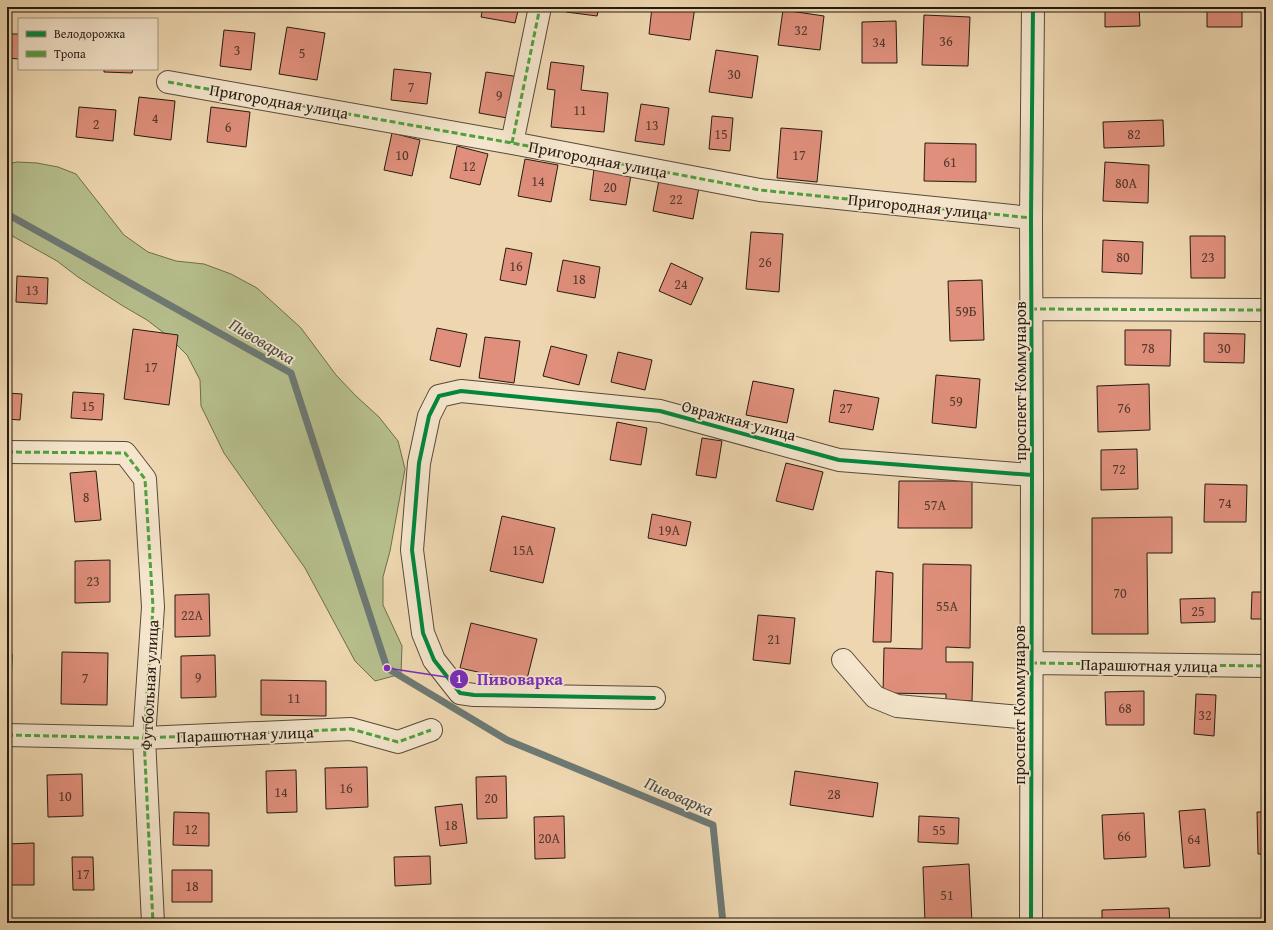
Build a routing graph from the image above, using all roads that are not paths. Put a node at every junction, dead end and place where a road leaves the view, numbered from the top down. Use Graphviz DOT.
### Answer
graph roads {
  1 [pos="540,7"];
  2 [pos="1033,7"];
  3 [pos="168,82"];
  4 [pos="512,143"];
  5 [pos="1031,218"];
  6 [pos="1031,309"];
  7 [pos="1266,310"];
  8 [pos="7,452"];
  9 [pos="1032,475"];
  10 [pos="843,660"];
  11 [pos="1031,663"];
  12 [pos="1266,666"];
  13 [pos="654,698"];
  14 [pos="1031,718"];
  15 [pos="431,730"];
  16 [pos="7,735"];
  17 [pos="144,738"];
  18 [pos="153,923"];
  19 [pos="1031,923"];
  1 -- 4 [label="street"];
  2 -- 5 [label="street, проспект Коммунаров"];
  3 -- 4 [label="street, Пригородная улица"];
  4 -- 5 [label="street, Пригородная улица"];
  5 -- 6 [label="street, проспект Коммунаров"];
  6 -- 7 [label="street"];
  6 -- 9 [label="street, проспект Коммунаров"];
  8 -- 17 [label="street, Футбольная улица"];
  9 -- 11 [label="street, проспект Коммунаров"];
  9 -- 13 [label="street, Овражная улица"];
  10 -- 14 [label="street"];
  11 -- 12 [label="street, Парашютная улица"];
  11 -- 14 [label="street, проспект Коммунаров"];
  14 -- 19 [label="street, проспект Коммунаров"];
  15 -- 17 [label="street, Парашютная улица"];
  16 -- 17 [label="street, Парашютная улица"];
  17 -- 18 [label="street, Футбольная улица"];
}
